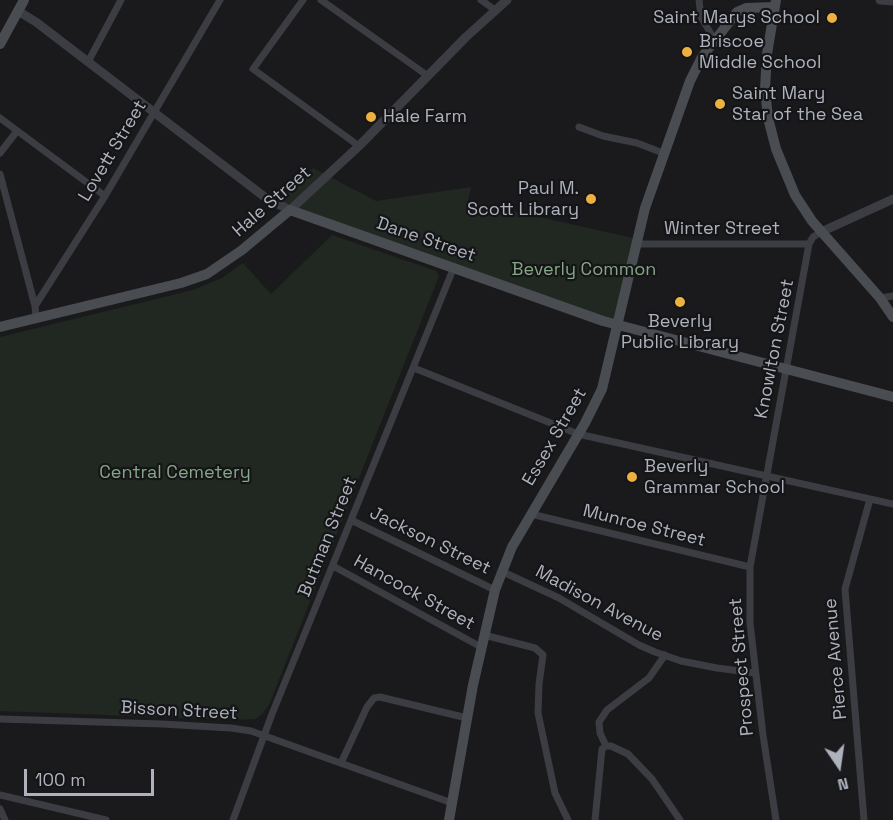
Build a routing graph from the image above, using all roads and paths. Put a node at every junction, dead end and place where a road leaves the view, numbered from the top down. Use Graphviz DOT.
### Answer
graph roads {
  1 [pos="24,0"];
  2 [pos="121,0"];
  3 [pos="220,0"];
  4 [pos="303,0"];
  5 [pos="321,0"];
  6 [pos="481,0"];
  7 [pos="507,0"];
  8 [pos="699,0"];
  9 [pos="880,0"];
  10 [pos="893,1"];
  11 [pos="775,4"];
  12 [pos="18,10"];
  13 [pos="495,10"];
  14 [pos="714,39"];
  15 [pos="0,44"];
  16 [pos="88,62"];
  17 [pos="428,76"];
  18 [pos="153,112"];
  19 [pos="0,118"];
  20 [pos="579,127"];
  21 [pos="17,131"];
  22 [pos="359,146"];
  23 [pos="0,153"];
  24 [pos="663,153"];
  25 [pos="0,174"];
  26 [pos="105,196"];
  27 [pos="893,199"];
  28 [pos="290,210"];
  29 [pos="821,232"];
  30 [pos="635,244"];
  31 [pos="809,244"];
  32 [pos="454,267"];
  33 [pos="893,296"];
  34 [pos="880,298"];
  35 [pos="35,306"];
  36 [pos="893,317"];
  37 [pos="36,318"];
  38 [pos="616,325"];
  39 [pos="0,327"];
  40 [pos="414,368"];
  41 [pos="787,369"];
  42 [pos="893,390"];
  43 [pos="876,392"];
  44 [pos="893,397"];
  45 [pos="578,434"];
  46 [pos="766,476"];
  47 [pos="870,499"];
  48 [pos="893,504"];
  49 [pos="531,514"];
  50 [pos="351,520"];
  51 [pos="333,566"];
  52 [pos="750,567"];
  53 [pos="501,571"];
  54 [pos="495,590"];
  55 [pos="483,635"];
  56 [pos="481,647"];
  57 [pos="665,655"];
  58 [pos="755,673"];
  59 [pos="0,718"];
  60 [pos="467,718"];
  61 [pos="264,735"];
  62 [pos="606,746"];
  63 [pos="341,763"];
  64 [pos="0,795"];
  65 [pos="452,803"];
  66 [pos="0,809"];
  67 [pos="5,820"];
  68 [pos="106,820"];
  69 [pos="233,820"];
  70 [pos="449,820"];
  71 [pos="568,820"];
  72 [pos="595,820"];
  73 [pos="680,820"];
  74 [pos="776,820"];
  75 [pos="864,820"];
  1 -- 12 [label="main road"];
  2 -- 16 [label="street"];
  3 -- 18 [label="street, Lovett Street"];
  4 -- 22 [label="street"];
  5 -- 17 [label="street"];
  6 -- 13 [label="street"];
  7 -- 13 [label="street, Hale Street"];
  8 -- 14 [label="street"];
  9 -- 10 [label="street"];
  11 -- 14 [label="main road, Essex Street"];
  11 -- 29 [label="main road"];
  12 -- 15 [label="main road"];
  12 -- 16 [label="street, Dane Street"];
  13 -- 17 [label="street, Hale Street"];
  14 -- 24 [label="main road, Essex Street"];
  16 -- 18 [label="street, Dane Street"];
  17 -- 22 [label="street, Hale Street"];
  18 -- 26 [label="street, Lovett Street"];
  18 -- 28 [label="street, Dane Street"];
  19 -- 21 [label="street"];
  20 -- 24 [label="street"];
  21 -- 23 [label="street"];
  21 -- 26 [label="street"];
  22 -- 28 [label="street, Hale Street"];
  24 -- 30 [label="main road, Essex Street"];
  25 -- 35 [label="street"];
  26 -- 35 [label="street, Lovett Street"];
  27 -- 29 [label="street"];
  28 -- 32 [label="main road, Dane Street"];
  28 -- 37 [label="main road, Hale Street"];
  29 -- 31 [label="street"];
  29 -- 34 [label="main road"];
  30 -- 31 [label="street, Winter Street"];
  30 -- 38 [label="main road, Essex Street"];
  31 -- 41 [label="street, Knowlton Street"];
  32 -- 38 [label="main road, Dane Street"];
  32 -- 40 [label="street, Butman Street"];
  33 -- 34 [label="street"];
  34 -- 36 [label="main road"];
  35 -- 37 [label="street"];
  37 -- 39 [label="main road, Hale Street"];
  38 -- 41 [label="main road, Dane Street"];
  38 -- 45 [label="main road, Essex Street"];
  40 -- 45 [label="street"];
  40 -- 50 [label="street, Butman Street"];
  41 -- 43 [label="main road, Dane Street"];
  41 -- 46 [label="street, Knowlton Street"];
  42 -- 43 [label="main road, Dane Street"];
  43 -- 44 [label="main road, Dane Street"];
  45 -- 46 [label="street"];
  45 -- 49 [label="main road, Essex Street"];
  46 -- 47 [label="street"];
  46 -- 52 [label="street, Prospect Street"];
  47 -- 48 [label="street"];
  47 -- 75 [label="street, Pierce Avenue"];
  49 -- 52 [label="street, Munroe Street"];
  49 -- 53 [label="main road, Essex Street"];
  50 -- 51 [label="street, Butman Street"];
  50 -- 54 [label="street, Jackson Street"];
  51 -- 56 [label="street, Hancock Street"];
  51 -- 61 [label="street, Butman Street"];
  52 -- 58 [label="street, Prospect Street"];
  53 -- 54 [label="main road, Essex Street"];
  53 -- 57 [label="street, Madison Avenue"];
  54 -- 55 [label="main road, Essex Street"];
  55 -- 56 [label="main road, Essex Street"];
  55 -- 71 [label="street"];
  56 -- 60 [label="main road, Essex Street"];
  57 -- 58 [label="street, Madison Avenue"];
  57 -- 62 [label="street"];
  58 -- 74 [label="street, Prospect Street"];
  59 -- 61 [label="street, Bisson Street"];
  60 -- 63 [label="street"];
  60 -- 65 [label="main road, Essex Street"];
  61 -- 63 [label="street, Bisson Street"];
  61 -- 69 [label="street, Butman Street"];
  62 -- 72 [label="street"];
  62 -- 73 [label="street"];
  63 -- 65 [label="street, Bisson Street"];
  64 -- 68 [label="street"];
  65 -- 70 [label="main road, Essex Street"];
  66 -- 67 [label="street"];
}
